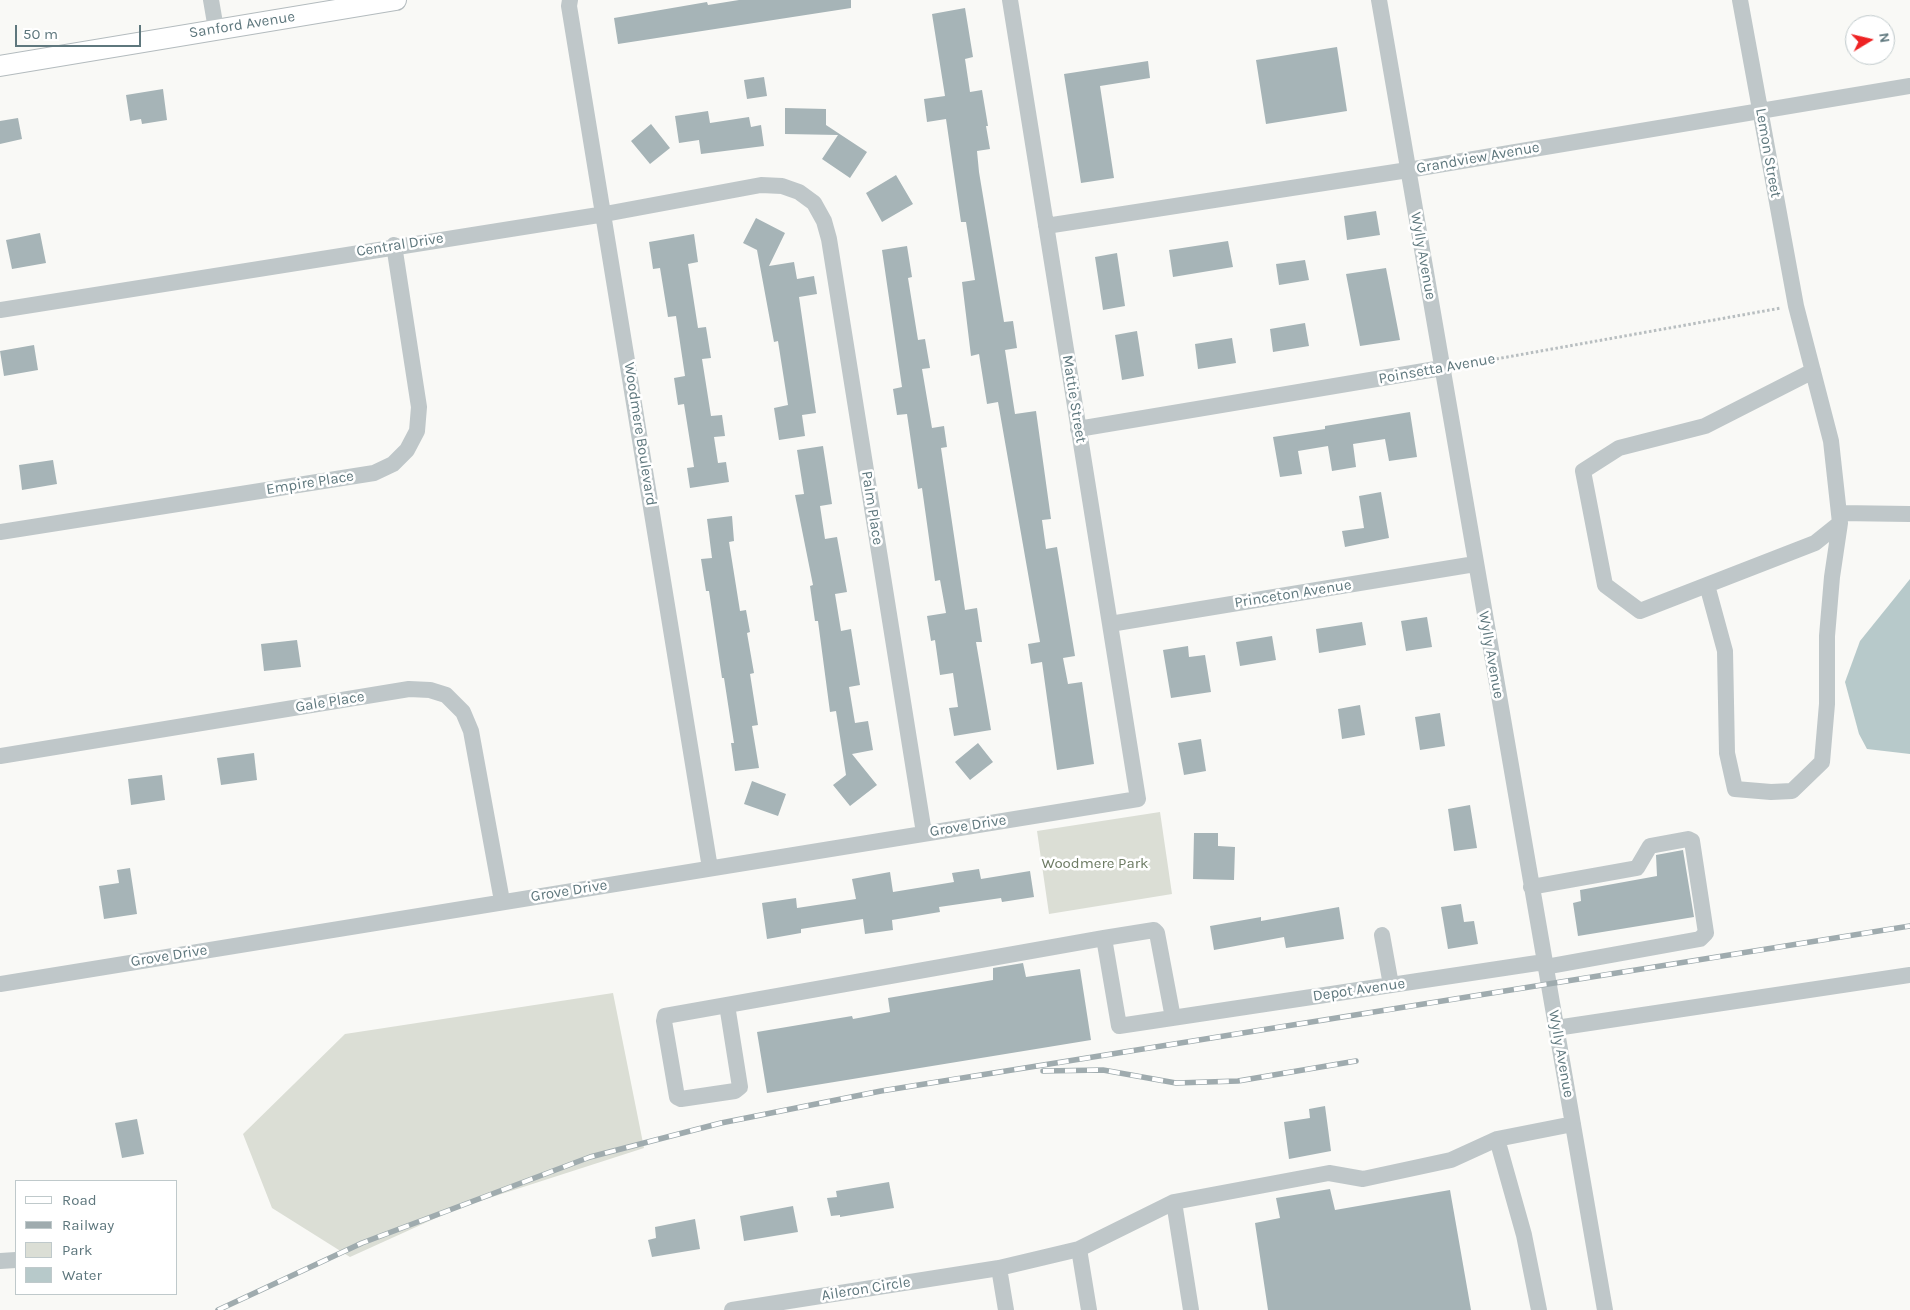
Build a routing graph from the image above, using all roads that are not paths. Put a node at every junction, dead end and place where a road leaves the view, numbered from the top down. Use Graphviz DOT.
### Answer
graph roads {
  1 [pos="211,0"];
  2 [pos="396,0"];
  3 [pos="570,0"];
  4 [pos="1010,0"];
  5 [pos="1379,0"];
  6 [pos="1740,0"];
  7 [pos="216,29"];
  8 [pos="0,66"];
  9 [pos="1910,86"];
  10 [pos="1760,110"];
  11 [pos="1408,170"];
  12 [pos="799,192"];
  13 [pos="605,214"];
  14 [pos="1046,226"];
  15 [pos="394,246"];
  16 [pos="0,310"];
  17 [pos="1442,368"];
  18 [pos="1813,371"];
  19 [pos="1078,429"];
  20 [pos="1910,514"];
  21 [pos="1840,518"];
  22 [pos="0,532"];
  23 [pos="1475,564"];
  24 [pos="1707,585"];
  25 [pos="1110,624"];
  26 [pos="0,756"];
  27 [pos="1138,799"];
  28 [pos="924,833"];
  29 [pos="710,868"];
  30 [pos="1531,887"];
  31 [pos="502,901"];
  32 [pos="1382,934"];
  33 [pos="1104,938"];
  34 [pos="1545,965"];
  35 [pos="1910,975"];
  36 [pos="0,984"];
  37 [pos="1391,985"];
  38 [pos="727,1005"];
  39 [pos="1173,1018"];
  40 [pos="1556,1028"];
  41 [pos="1573,1124"];
  42 [pos="1497,1139"];
  43 [pos="1174,1202"];
  44 [pos="1079,1249"];
  45 [pos="15,1260"];
  46 [pos="0,1261"];
  47 [pos="999,1268"];
  48 [pos="732,1310"];
  49 [pos="1006,1310"];
  50 [pos="1089,1310"];
  51 [pos="1192,1310"];
  52 [pos="1539,1310"];
  53 [pos="1605,1310"];
  1 -- 7 [label="street"];
  2 -- 7 [label="main road, Sanford Avenue"];
  3 -- 13 [label="street, Woodmere Boulevard"];
  4 -- 14 [label="street, Mattie Street"];
  5 -- 11 [label="street, Wylly Avenue"];
  6 -- 10 [label="street, Lemon Street"];
  7 -- 8 [label="main road, Sanford Avenue"];
  9 -- 10 [label="street, Grandview Avenue"];
  10 -- 11 [label="street, Grandview Avenue"];
  10 -- 18 [label="street, Lemon Street"];
  11 -- 14 [label="street, Grandview Avenue"];
  11 -- 17 [label="street, Wylly Avenue"];
  12 -- 13 [label="street, Central Drive"];
  12 -- 28 [label="street, Palm Place"];
  13 -- 15 [label="street, Central Drive"];
  13 -- 29 [label="street, Woodmere Boulevard"];
  14 -- 19 [label="street, Mattie Street"];
  15 -- 16 [label="street, Central Drive"];
  15 -- 22 [label="street, Empire Place"];
  17 -- 19 [label="street, Poinsetta Avenue"];
  17 -- 23 [label="street, Wylly Avenue"];
  18 -- 21 [label="street, Lemon Street"];
  18 -- 24 [label="street"];
  19 -- 25 [label="street, Mattie Street"];
  20 -- 21 [label="street"];
  21 -- 24 [label="street"];
  21 -- 24 [label="street, Lemon Street"];
  23 -- 25 [label="street, Princeton Avenue"];
  23 -- 30 [label="street, Wylly Avenue"];
  25 -- 27 [label="street, Mattie Street"];
  26 -- 31 [label="street, Gale Place"];
  27 -- 28 [label="street, Grove Drive"];
  28 -- 29 [label="street, Grove Drive"];
  29 -- 31 [label="street, Grove Drive"];
  30 -- 34 [label="street, Wylly Avenue"];
  30 -- 34 [label="street, Depot Avenue"];
  31 -- 36 [label="street, Grove Drive"];
  32 -- 37 [label="street"];
  33 -- 38 [label="street"];
  33 -- 39 [label="street"];
  33 -- 39 [label="street, Depot Avenue"];
  34 -- 37 [label="street, Depot Avenue"];
  34 -- 40 [label="street, Wylly Avenue"];
  35 -- 40 [label="street"];
  37 -- 39 [label="street, Depot Avenue"];
  38 -- 38 [label="street"];
  40 -- 41 [label="street, Wylly Avenue"];
  41 -- 42 [label="street, Aileron Circle"];
  41 -- 53 [label="street, Wylly Avenue"];
  42 -- 43 [label="street, Aileron Circle"];
  42 -- 52 [label="street"];
  43 -- 44 [label="street, Aileron Circle"];
  43 -- 51 [label="street"];
  44 -- 47 [label="street, Aileron Circle"];
  44 -- 50 [label="street"];
  45 -- 46 [label="street"];
  47 -- 48 [label="street, Aileron Circle"];
  47 -- 49 [label="street"];
}
